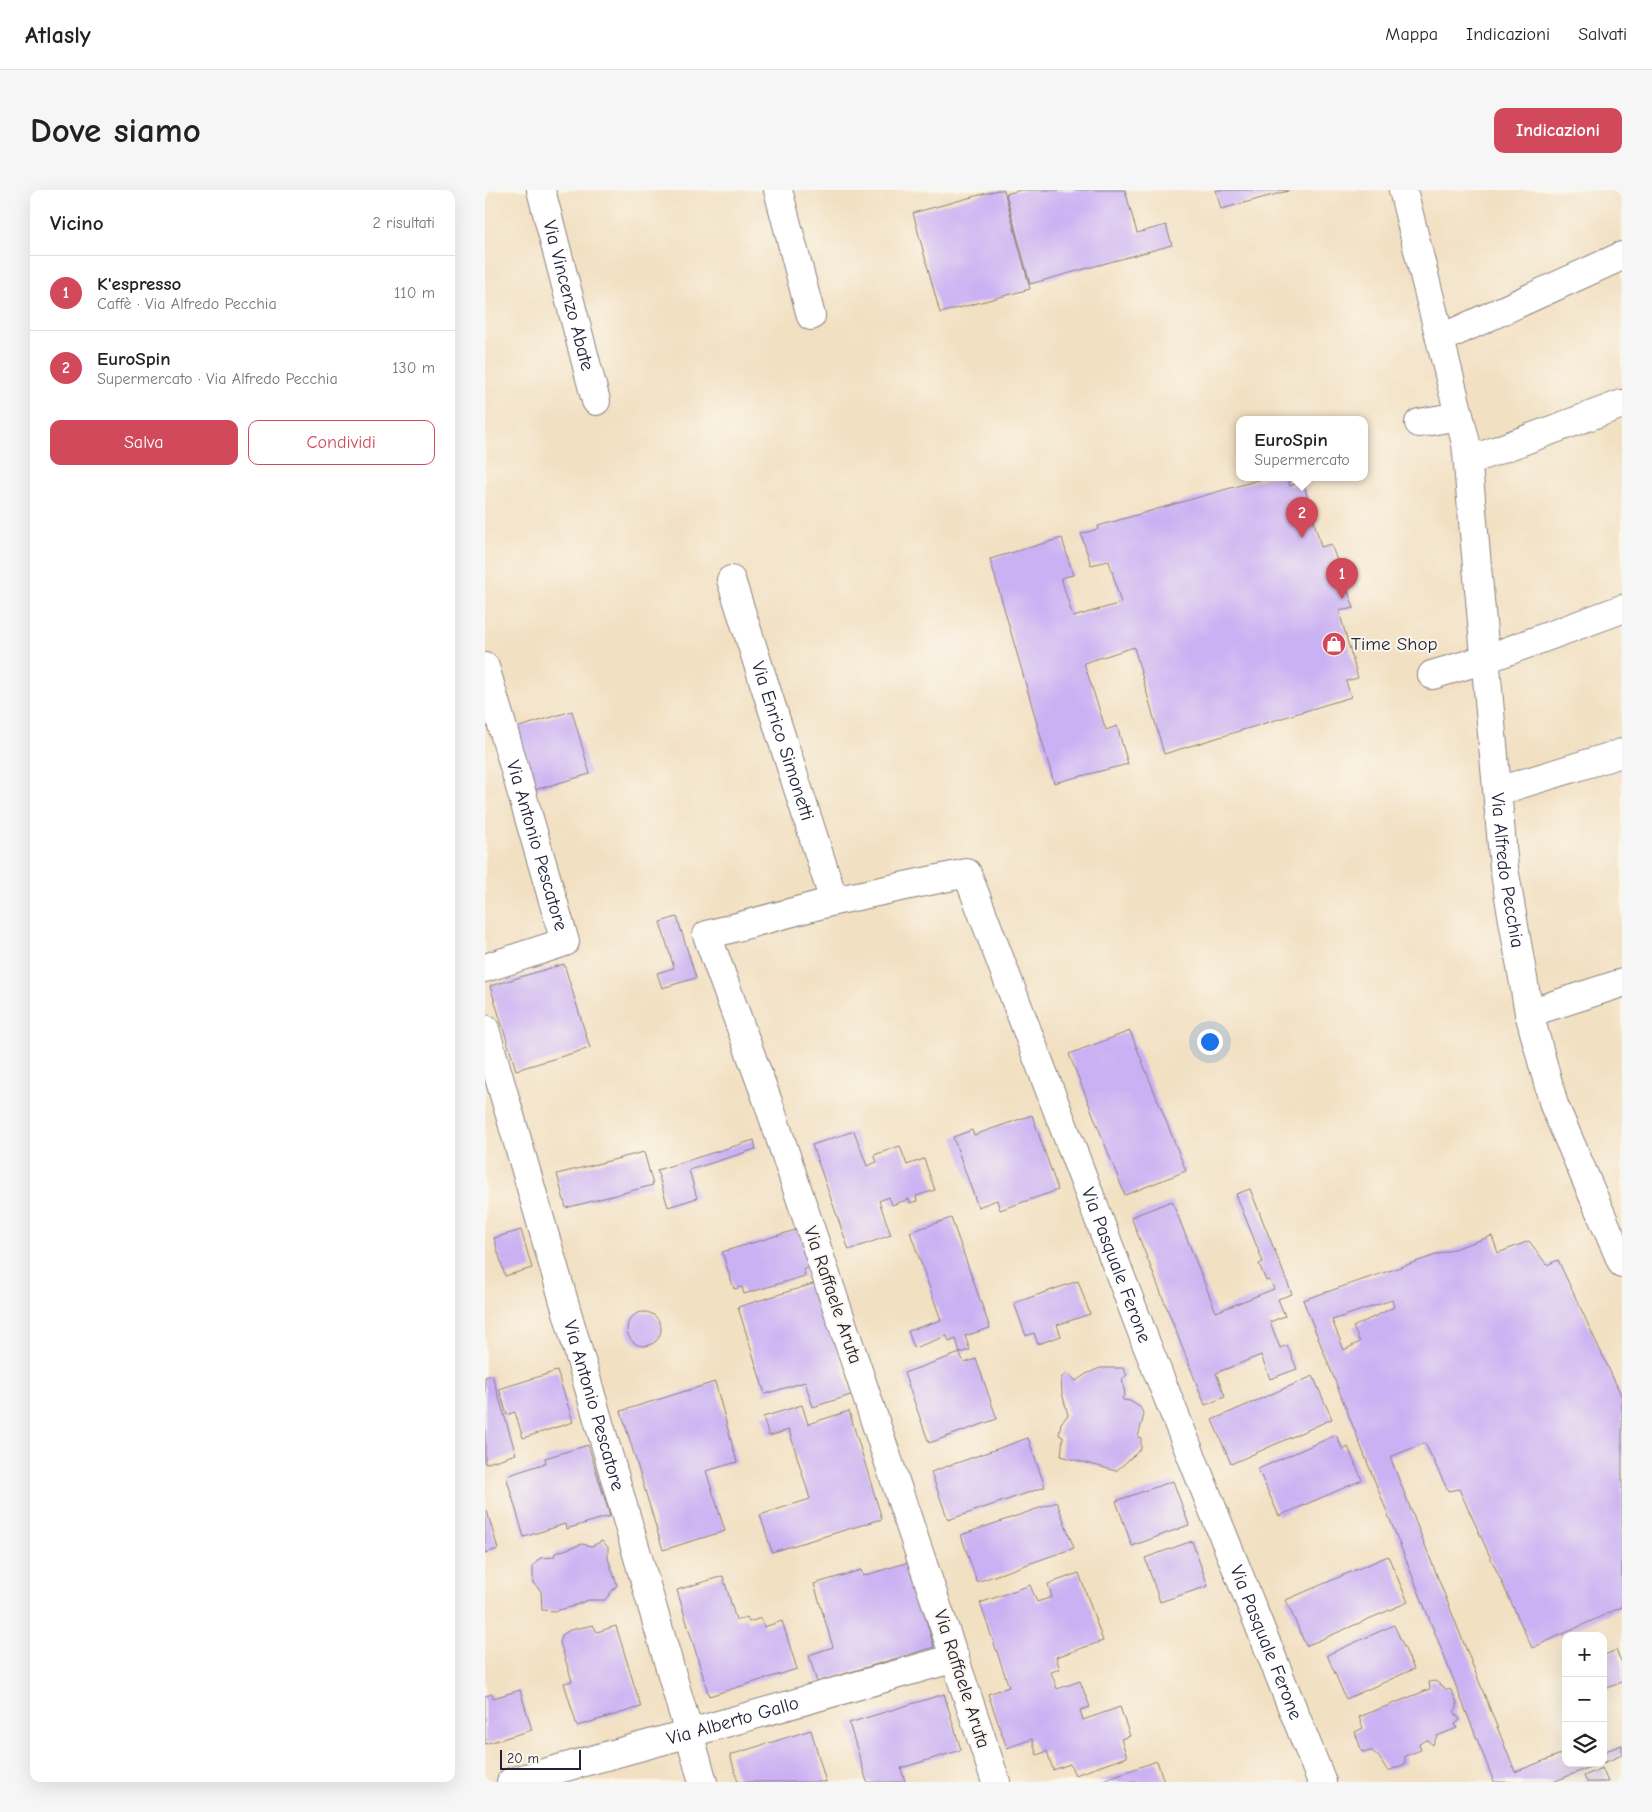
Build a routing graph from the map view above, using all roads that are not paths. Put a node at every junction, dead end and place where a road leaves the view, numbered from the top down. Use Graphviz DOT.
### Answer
graph roads {
  1 [pos="541,190"];
  2 [pos="779,190"];
  3 [pos="1403,190"];
  4 [pos="1622,256"];
  5 [pos="811,316"];
  6 [pos="1440,339"];
  7 [pos="596,401"];
  8 [pos="1622,404"];
  9 [pos="1459,416"];
  10 [pos="1419,423"];
  11 [pos="1468,461"];
  12 [pos="731,580"];
  13 [pos="1622,609"];
  14 [pos="1486,659"];
  15 [pos="485,667"];
  16 [pos="1432,675"];
  17 [pos="1622,753"];
  18 [pos="1498,791"];
  19 [pos="834,901"];
  20 [pos="485,968"];
  21 [pos="1622,983"];
  22 [pos="1529,1013"];
  23 [pos="485,1029"];
  24 [pos="1621,1258"];
  25 [pos="955,1658"];
  26 [pos="690,1733"];
  27 [pos="511,1782"];
  28 [pos="703,1782"];
  29 [pos="996,1782"];
  30 [pos="1321,1782"];
  1 -- 7 [label="street, Via Vincenzo Abate"];
  2 -- 5 [label="street"];
  3 -- 6 [label="street, Via Alfredo Pecchia"];
  4 -- 6 [label="street"];
  6 -- 9 [label="street, Via Alfredo Pecchia"];
  8 -- 11 [label="street"];
  9 -- 10 [label="street"];
  9 -- 11 [label="street, Via Alfredo Pecchia"];
  11 -- 14 [label="street, Via Alfredo Pecchia"];
  12 -- 19 [label="street, Via Enrico Simonetti"];
  13 -- 14 [label="street"];
  14 -- 16 [label="street"];
  14 -- 18 [label="street, Via Alfredo Pecchia"];
  15 -- 20 [label="street, Via Antonio Pescatore"];
  17 -- 18 [label="street"];
  18 -- 22 [label="street, Via Alfredo Pecchia"];
  19 -- 25 [label="street, Via Raffaele Aruta"];
  19 -- 30 [label="street, Via Pasquale Ferone"];
  21 -- 22 [label="street"];
  22 -- 24 [label="street, Via Alfredo Pecchia"];
  23 -- 26 [label="street, Via Antonio Pescatore"];
  25 -- 26 [label="street, Via Alberto Gallo"];
  25 -- 29 [label="street, Via Raffaele Aruta"];
  26 -- 27 [label="street, Via Alberto Gallo"];
  26 -- 28 [label="street, Via Antonio Pescatore"];
}
